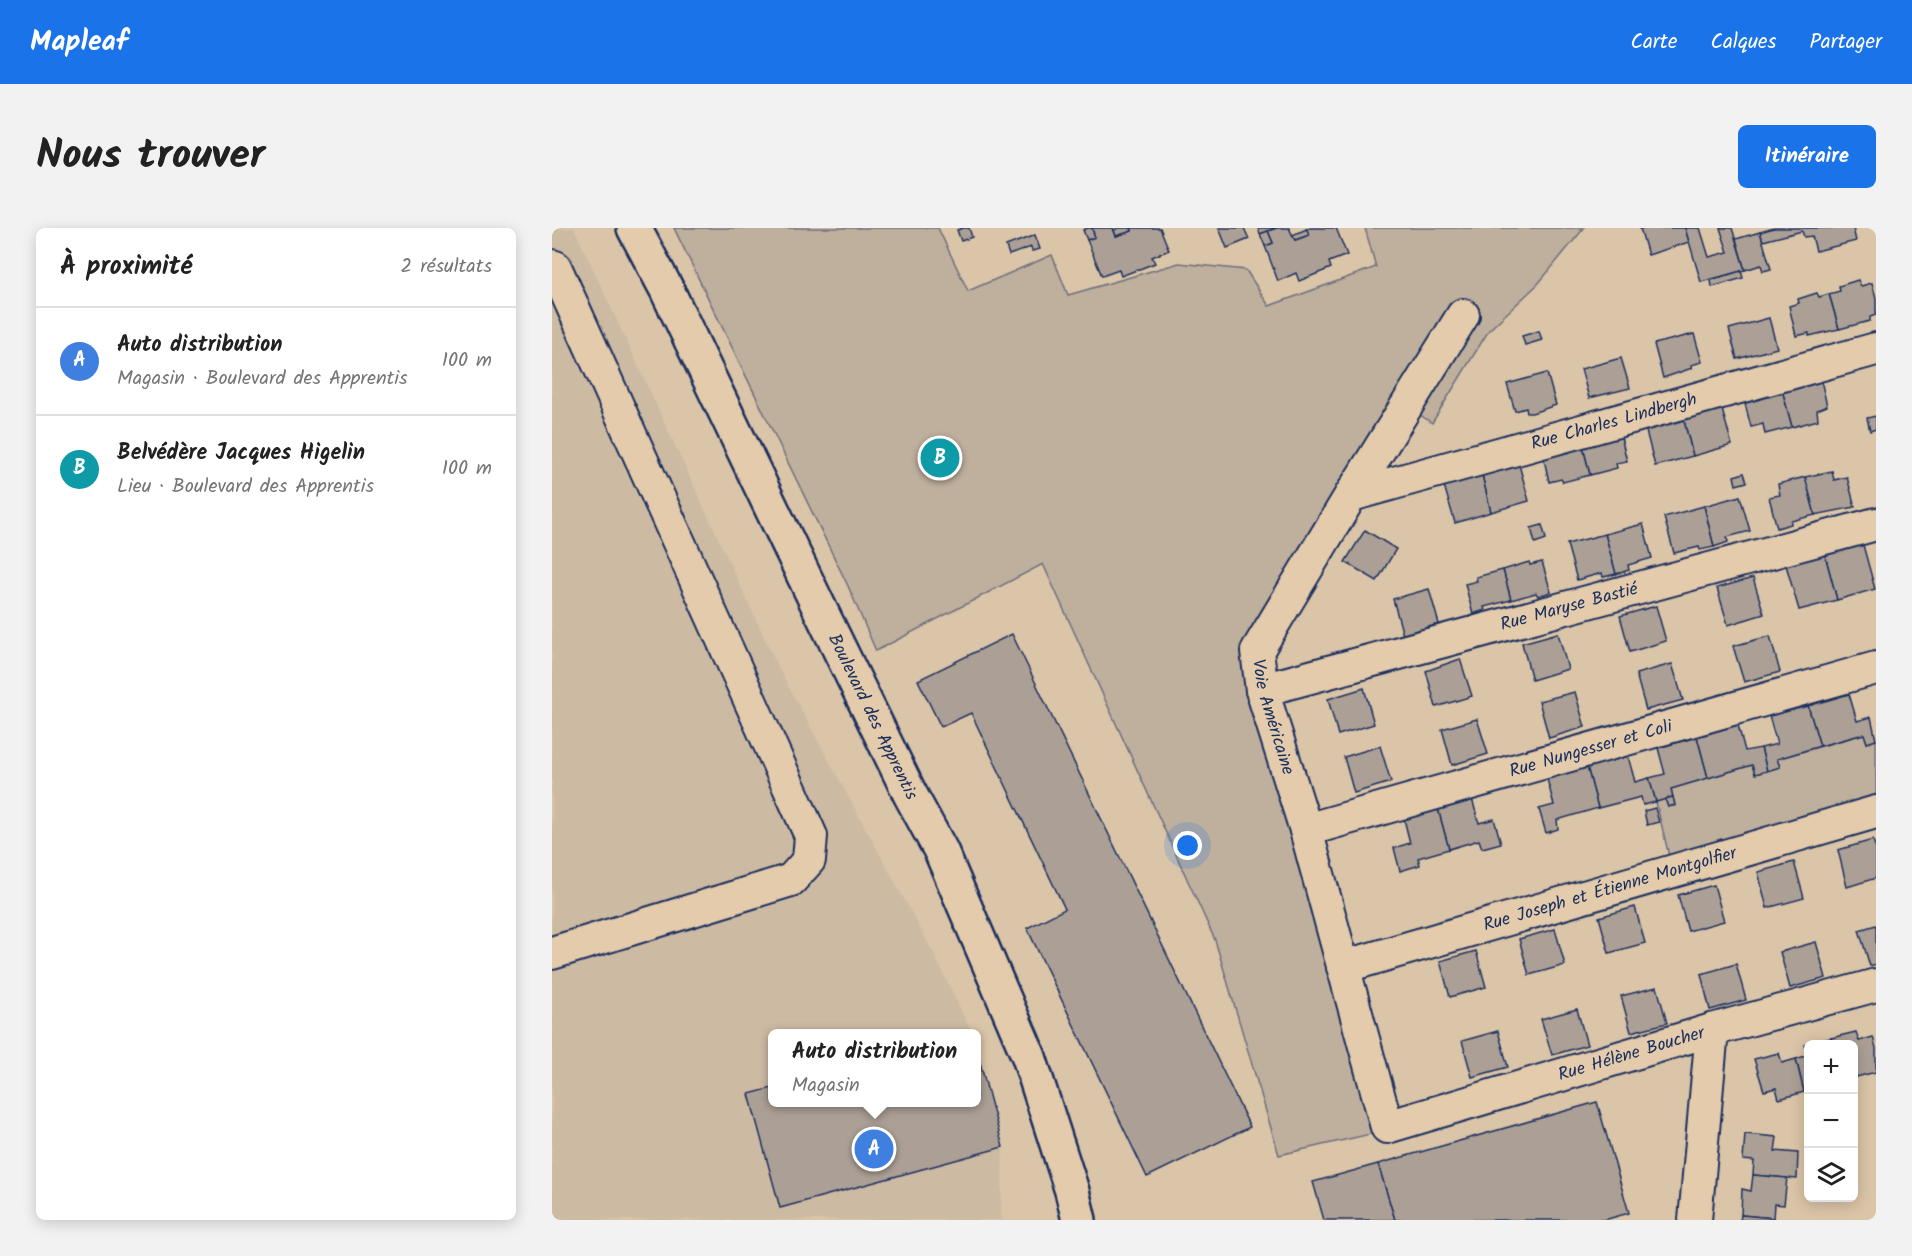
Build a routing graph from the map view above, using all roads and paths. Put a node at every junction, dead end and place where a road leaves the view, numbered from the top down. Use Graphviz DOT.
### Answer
graph roads {
  1 [pos="634,228"];
  2 [pos="552,266"];
  3 [pos="1463,315"];
  4 [pos="1876,349"];
  5 [pos="1351,495"];
  6 [pos="1876,524"];
  7 [pos="1876,668"];
  8 [pos="1262,690"];
  9 [pos="1876,812"];
  10 [pos="1306,830"];
  11 [pos="552,952"];
  12 [pos="1343,968"];
  13 [pos="1876,985"];
  14 [pos="1712,1030"];
  15 [pos="1387,1127"];
  16 [pos="1079,1220"];
  17 [pos="1695,1220"];
  1 -- 16 [label="main road, Boulevard des Apprentis"];
  2 -- 11 [label="street"];
  3 -- 5 [label="street, Voie Américaine"];
  4 -- 5 [label="street, Rue Charles Lindbergh"];
  5 -- 8 [label="street, Voie Américaine"];
  6 -- 8 [label="street, Rue Maryse Bastié"];
  7 -- 10 [label="street, Rue Nungesser et Coli"];
  8 -- 10 [label="street, Voie Américaine"];
  9 -- 12 [label="street, Rue Joseph et Étienne Montgolfier"];
  10 -- 12 [label="street, Voie Américaine"];
  12 -- 15 [label="street, Voie Américaine"];
  13 -- 14 [label="street, Rue Hélène Boucher"];
  14 -- 15 [label="street, Rue Hélène Boucher"];
  14 -- 17 [label="street"];
}
